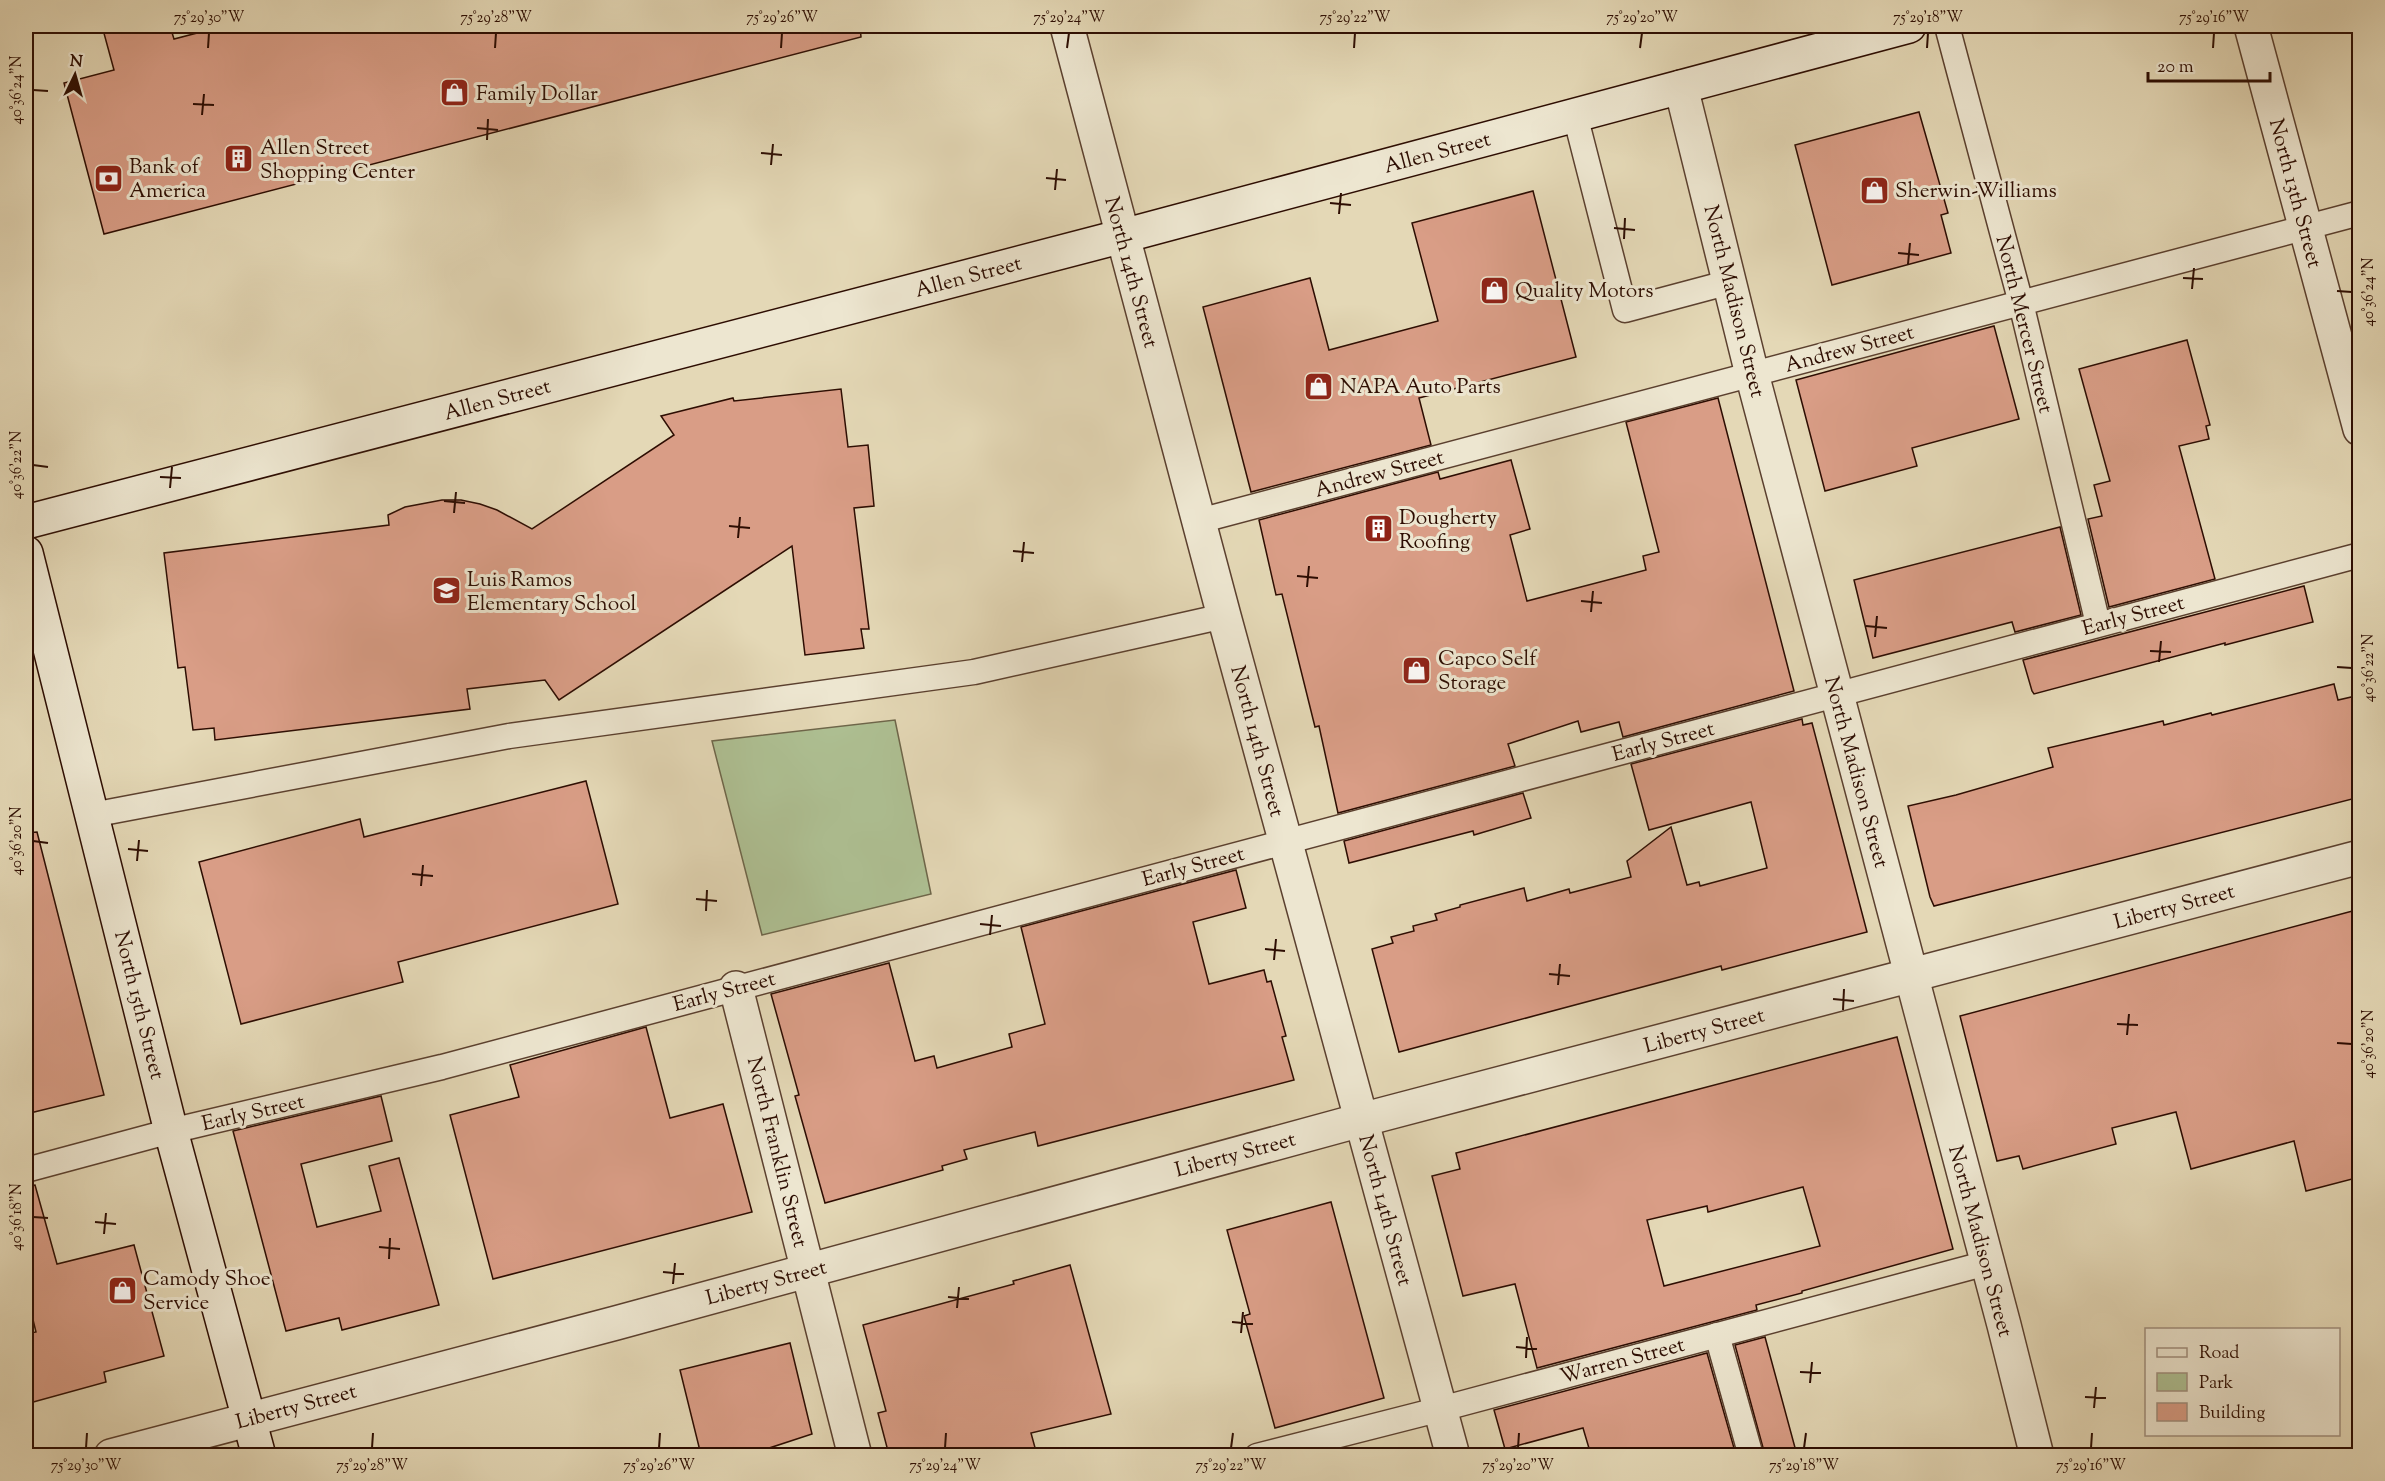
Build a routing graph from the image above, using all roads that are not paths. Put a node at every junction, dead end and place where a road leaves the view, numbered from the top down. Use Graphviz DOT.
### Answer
graph roads {
  1 [pos="1067,26"];
  2 [pos="1908,26"];
  3 [pos="1947,26"];
  4 [pos="2252,26"];
  5 [pos="1864,31"];
  6 [pos="1681,87"];
  7 [pos="1575,115"];
  8 [pos="2360,213"];
  9 [pos="2305,227"];
  10 [pos="1123,236"];
  11 [pos="1730,282"];
  12 [pos="2021,303"];
  13 [pos="1752,374"];
  14 [pos="2360,429"];
  15 [pos="1199,521"];
  16 [pos="26,522"];
  17 [pos="26,553"];
  18 [pos="2360,555"];
  19 [pos="1224,616"];
  20 [pos="2098,624"];
  21 [pos="1837,694"];
  22 [pos="92,815"];
  23 [pos="1285,842"];
  24 [pos="2360,857"];
  25 [pos="1911,975"];
  26 [pos="736,988"];
  27 [pos="1361,1120"];
  28 [pos="171,1131"];
  29 [pos="26,1170"];
  30 [pos="1987,1263"];
  31 [pos="808,1271"];
  32 [pos="1717,1335"];
  33 [pos="1441,1409"];
  34 [pos="249,1418"];
  35 [pos="111,1455"];
  36 [pos="259,1455"];
  37 [pos="855,1455"];
  38 [pos="1257,1455"];
  39 [pos="1453,1455"];
  40 [pos="1751,1455"];
  41 [pos="2037,1455"];
  1 -- 10 [label="street, North 14th Street"];
  2 -- 5 [label="street, Allen Street"];
  3 -- 12 [label="lane, North Mercer Street"];
  4 -- 9 [label="street, North 13th Street"];
  5 -- 6 [label="street, Allen Street"];
  6 -- 7 [label="street, Allen Street"];
  6 -- 11 [label="street, North Madison Street"];
  7 -- 10 [label="street, Allen Street"];
  7 -- 11 [label="lane"];
  8 -- 9 [label="lane, Andrew Street"];
  9 -- 12 [label="lane, Andrew Street"];
  9 -- 14 [label="street, North 13th Street"];
  10 -- 15 [label="street, North 14th Street"];
  10 -- 16 [label="street, Allen Street"];
  11 -- 13 [label="street, North Madison Street"];
  12 -- 13 [label="lane, Andrew Street"];
  12 -- 20 [label="lane, North Mercer Street"];
  13 -- 15 [label="lane, Andrew Street"];
  13 -- 21 [label="street, North Madison Street"];
  15 -- 19 [label="street, North 14th Street"];
  17 -- 22 [label="street, North 15th Street"];
  18 -- 20 [label="lane, Early Street"];
  19 -- 22 [label="lane"];
  19 -- 23 [label="street, North 14th Street"];
  20 -- 21 [label="lane, Early Street"];
  21 -- 23 [label="lane, Early Street"];
  21 -- 25 [label="street, North Madison Street"];
  22 -- 28 [label="street, North 15th Street"];
  23 -- 26 [label="lane, Early Street"];
  23 -- 27 [label="street, North 14th Street"];
  24 -- 25 [label="street, Liberty Street"];
  25 -- 27 [label="street, Liberty Street"];
  25 -- 30 [label="street, North Madison Street"];
  26 -- 28 [label="lane, Early Street"];
  26 -- 31 [label="street, North Franklin Street"];
  27 -- 31 [label="street, Liberty Street"];
  27 -- 33 [label="street, North 14th Street"];
  28 -- 29 [label="lane, Early Street"];
  28 -- 34 [label="street, North 15th Street"];
  30 -- 32 [label="lane, Warren Street"];
  30 -- 41 [label="street, North Madison Street"];
  31 -- 34 [label="street, Liberty Street"];
  31 -- 37 [label="street, North Franklin Street"];
  32 -- 33 [label="lane, Warren Street"];
  32 -- 40 [label="lane"];
  33 -- 38 [label="lane, Warren Street"];
  33 -- 39 [label="street, North 14th Street"];
  34 -- 35 [label="street, Liberty Street"];
  34 -- 36 [label="street, North 15th Street"];
}
